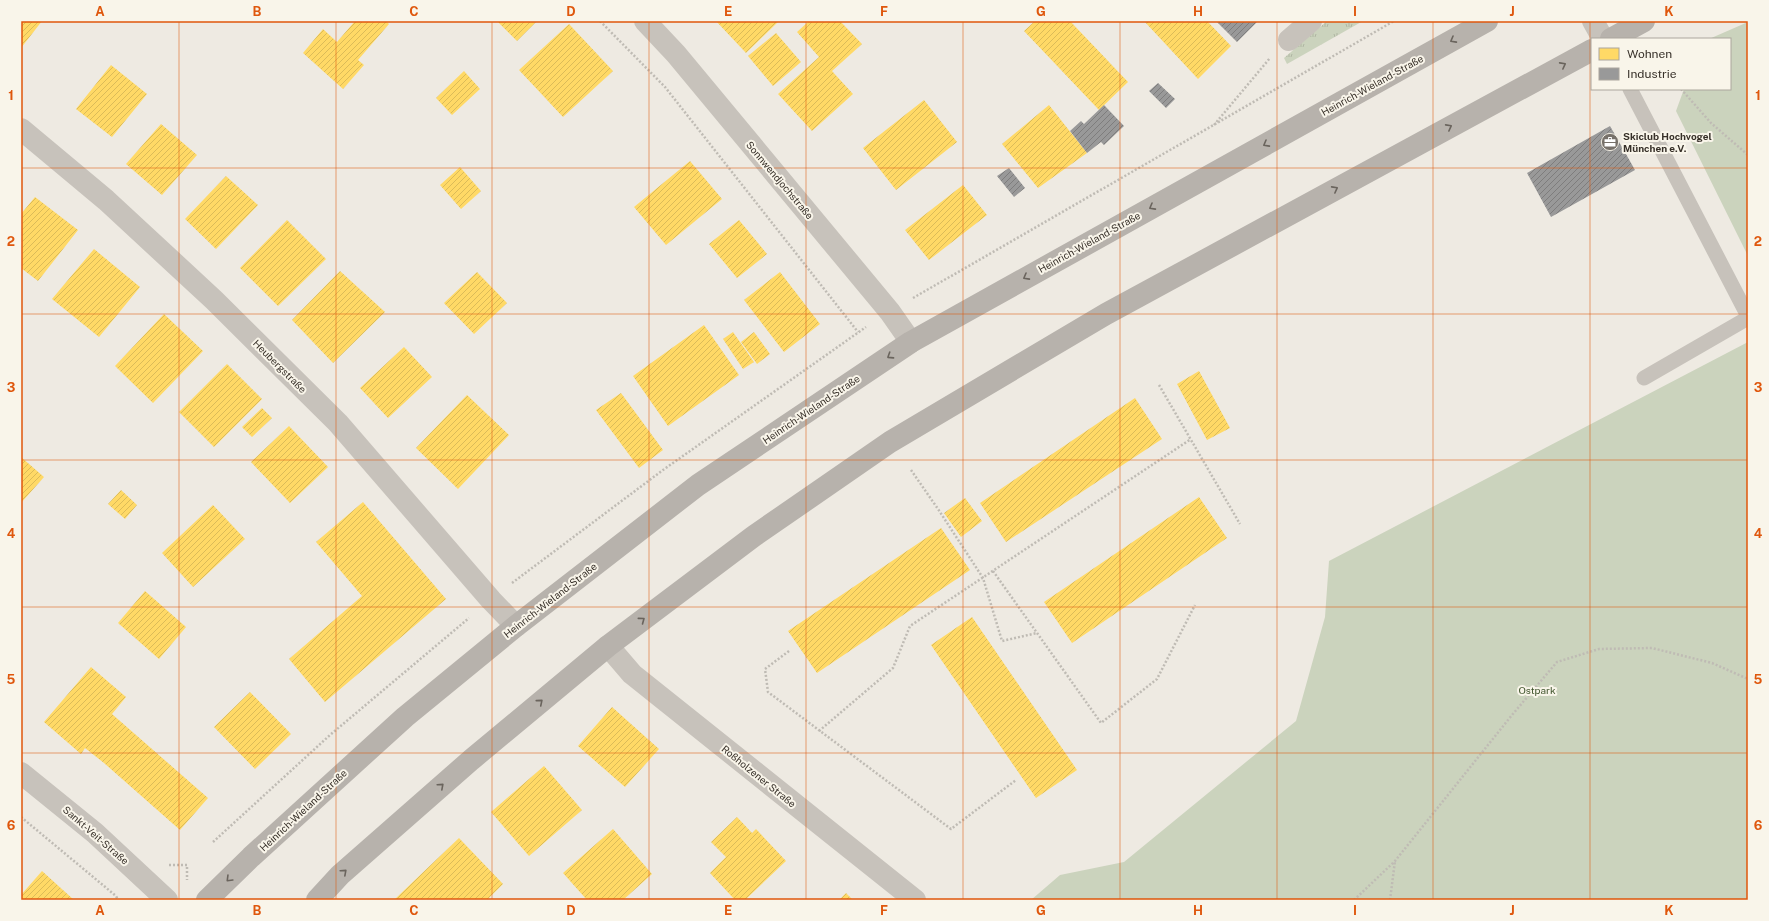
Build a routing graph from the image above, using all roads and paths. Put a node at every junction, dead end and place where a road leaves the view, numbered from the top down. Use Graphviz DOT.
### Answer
graph roads {
  1 [pos="600,21"];
  2 [pos="645,21"];
  3 [pos="1311,21"];
  4 [pos="1487,21"];
  5 [pos="1593,21"];
  6 [pos="1644,21"];
  7 [pos="1602,38"];
  8 [pos="1613,38"];
  9 [pos="1289,40"];
  10 [pos="1591,51"];
  11 [pos="1631,90"];
  12 [pos="1682,90"];
  13 [pos="1212,126"];
  14 [pos="21,129"];
  15 [pos="1748,155"];
  16 [pos="1748,317"];
  17 [pos="858,332"];
  18 [pos="911,342"];
  19 [pos="1644,378"];
  20 [pos="1159,385"];
  21 [pos="1191,439"];
  22 [pos="911,470"];
  23 [pos="1240,524"];
  24 [pos="993,571"];
  25 [pos="983,578"];
  26 [pos="1195,605"];
  27 [pos="516,626"];
  28 [pos="1037,633"];
  29 [pos="608,646"];
  30 [pos="789,651"];
  31 [pos="1748,679"];
  32 [pos="819,731"];
  33 [pos="21,773"];
  34 [pos="1016,780"];
  35 [pos="21,818"];
  36 [pos="1395,861"];
  37 [pos="118,900"];
  38 [pos="167,900"];
  39 [pos="207,900"];
  40 [pos="317,900"];
  41 [pos="915,900"];
  42 [pos="1354,900"];
  43 [pos="1390,900"];
  1 -- 17 [label="path"];
  2 -- 18 [label="street, Sonnwendjochstraße"];
  3 -- 9 [label="street"];
  4 -- 18 [label="main road, Heinrich-Wieland-Straße, one-way"];
  5 -- 7 [label="street"];
  6 -- 8 [label="main road"];
  9 -- 13 [label="path"];
  29 -- 10 [label="main road, one-way"];
  11 -- 16 [label="lane"];
  12 -- 15 [label="path"];
  14 -- 27 [label="street, Heubergstraße"];
  16 -- 19 [label="lane"];
  18 -- 27 [label="main road, Heinrich-Wieland-Straße, one-way"];
  20 -- 21 [label="path"];
  21 -- 23 [label="path"];
  21 -- 24 [label="path"];
  22 -- 25 [label="path"];
  24 -- 25 [label="path"];
  24 -- 28 [label="path"];
  25 -- 28 [label="path"];
  25 -- 32 [label="path"];
  26 -- 28 [label="path"];
  27 -- 39 [label="main road, Heinrich-Wieland-Straße, one-way"];
  40 -- 29 [label="main road, one-way"];
  29 -- 41 [label="street, Roßholzener Straße"];
  30 -- 32 [label="path"];
  31 -- 36 [label="path"];
  32 -- 34 [label="path"];
  33 -- 38 [label="street, Sankt-Veit-Straße"];
  35 -- 37 [label="path"];
  36 -- 42 [label="path"];
  36 -- 43 [label="path"];
}
